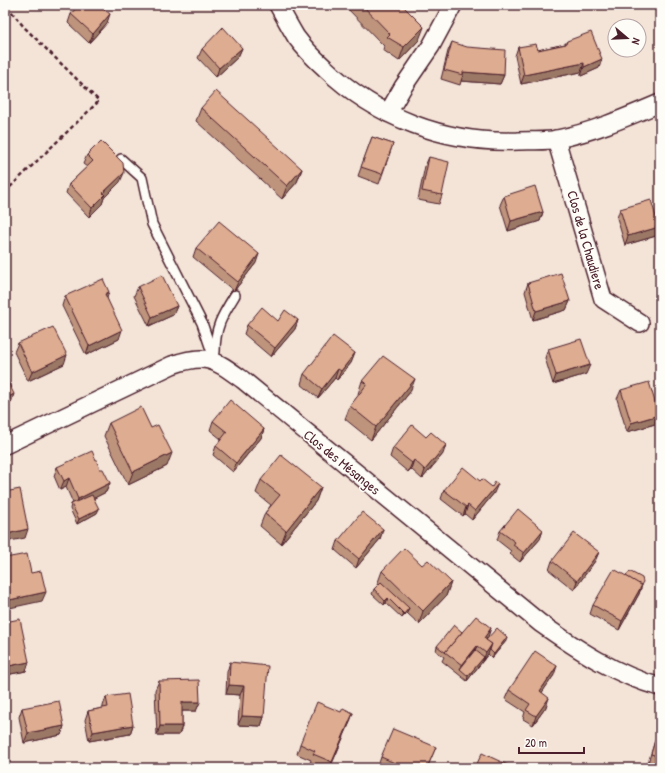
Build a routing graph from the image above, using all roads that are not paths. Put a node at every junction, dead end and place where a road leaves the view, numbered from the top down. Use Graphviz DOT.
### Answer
graph roads {
  1 [pos="278,5"];
  2 [pos="454,5"];
  3 [pos="660,103"];
  4 [pos="388,113"];
  5 [pos="556,139"];
  6 [pos="121,159"];
  7 [pos="235,295"];
  8 [pos="640,323"];
  9 [pos="215,361"];
  10 [pos="5,445"];
  11 [pos="660,687"];
  1 -- 4 [label="street"];
  2 -- 4 [label="street"];
  3 -- 5 [label="street"];
  4 -- 5 [label="street"];
  5 -- 8 [label="street, Clos de la Chaudiere"];
  6 -- 9 [label="lane"];
  7 -- 9 [label="lane"];
  9 -- 10 [label="street, Clos des Mésanges"];
  9 -- 11 [label="street, Clos des Mésanges"];
}
